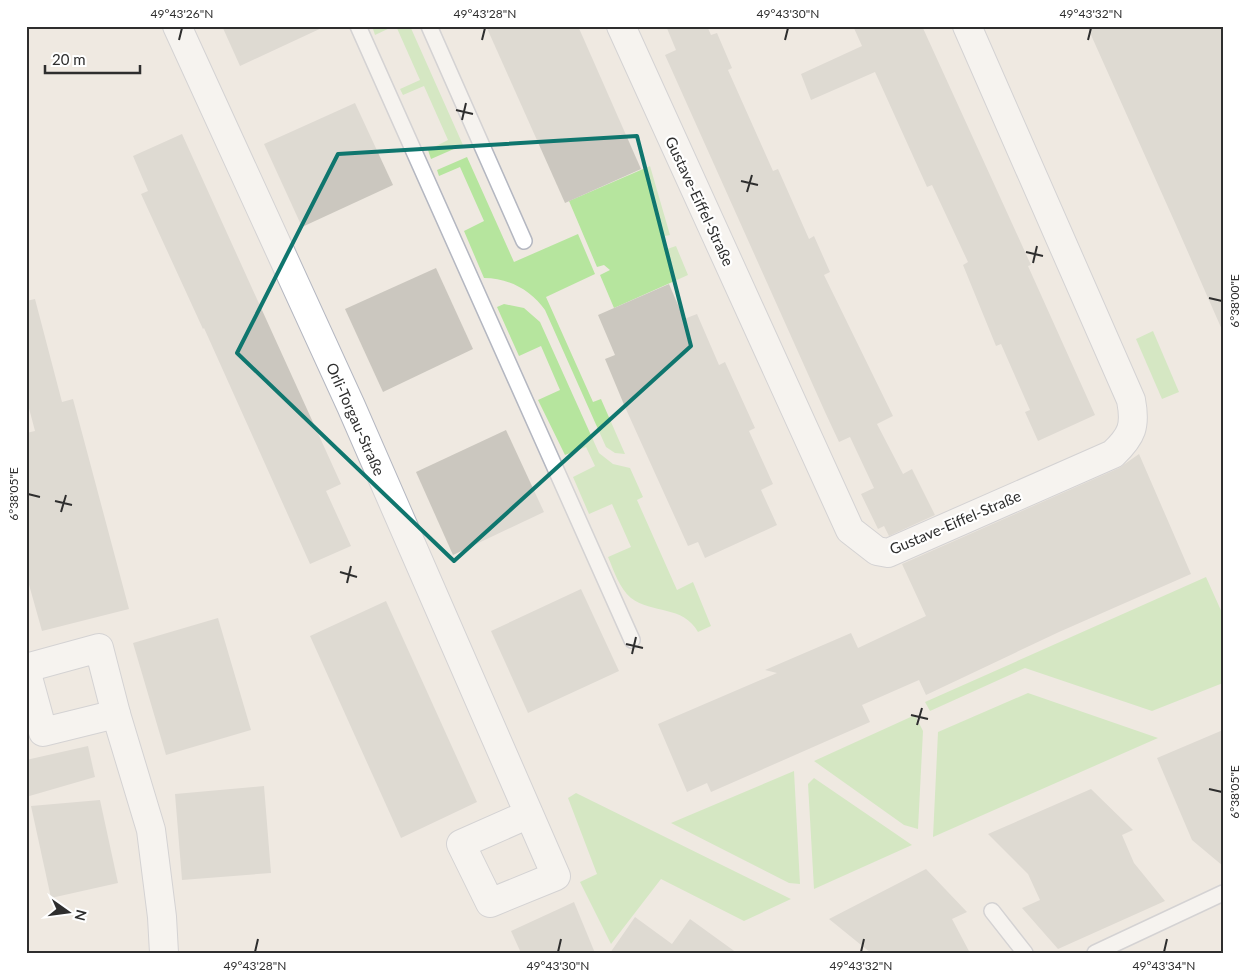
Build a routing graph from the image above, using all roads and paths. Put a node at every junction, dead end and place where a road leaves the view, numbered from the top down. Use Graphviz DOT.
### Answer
graph roads {
  1 [pos="177,26"];
  2 [pos="358,26"];
  3 [pos="429,26"];
  4 [pos="621,26"];
  5 [pos="967,26"];
  6 [pos="524,241"];
  7 [pos="632,640"];
  8 [pos="26,669"];
  9 [pos="116,714"];
  10 [pos="529,814"];
  11 [pos="1223,893"];
  12 [pos="992,911"];
  13 [pos="164,953"];
  14 [pos="1025,953"];
  15 [pos="1095,953"];
  1 -- 10 [label="street, Orli-Torgau-Straße"];
  2 -- 7 [label="lane"];
  3 -- 6 [label="lane"];
  4 -- 5 [label="street, Gustave-Eiffel-Straße"];
  8 -- 9 [label="street"];
  8 -- 9 [label="street"];
  9 -- 13 [label="street"];
  11 -- 15 [label="lane"];
  12 -- 14 [label="lane"];
}
